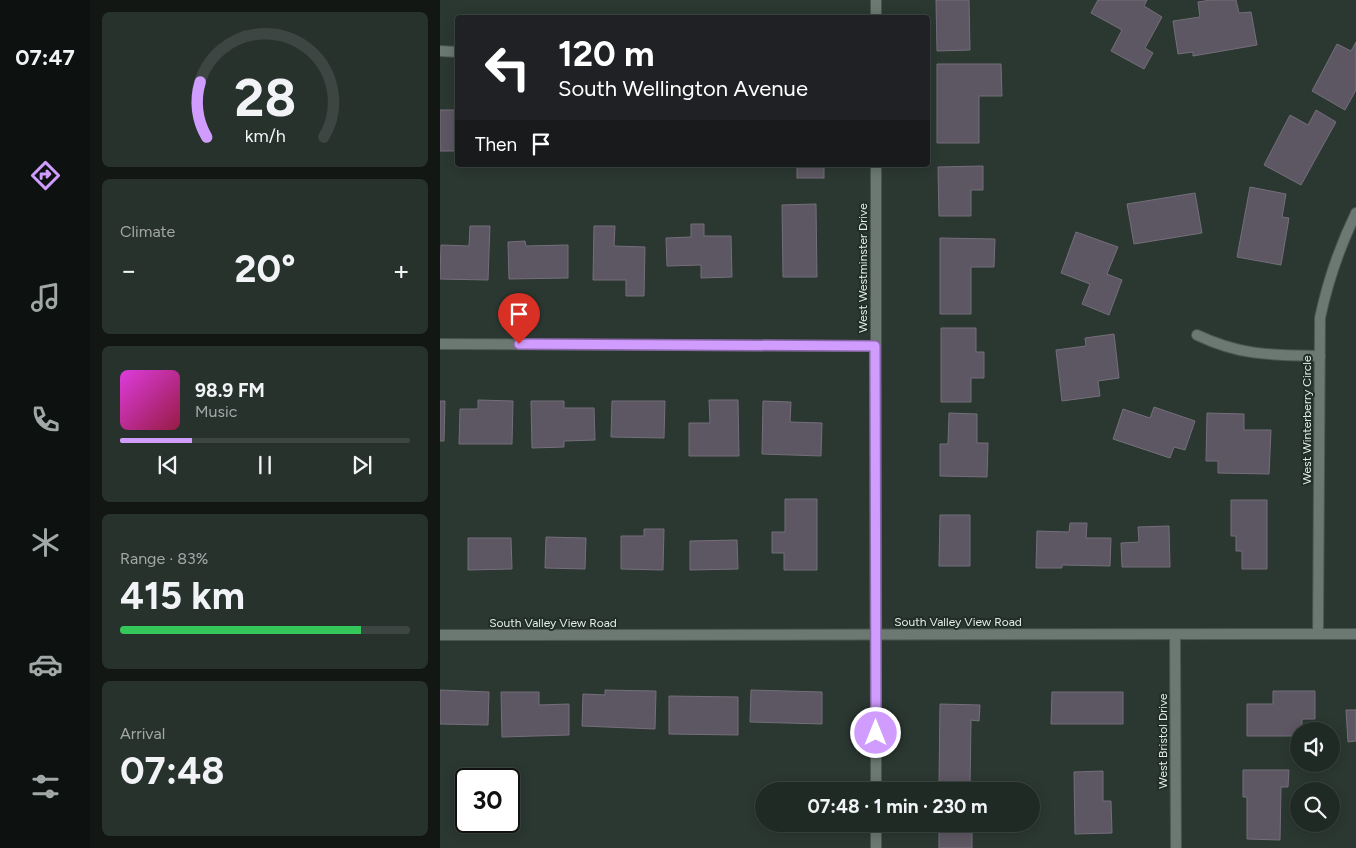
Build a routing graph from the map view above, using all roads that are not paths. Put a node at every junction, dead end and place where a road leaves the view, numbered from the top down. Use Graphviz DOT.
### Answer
graph roads {
  1 [pos="876,0"];
  2 [pos="876,15"];
  3 [pos="440,52"];
  4 [pos="455,52"];
  5 [pos="876,167"];
  6 [pos="1356,213"];
  7 [pos="1197,335"];
  8 [pos="440,344"];
  9 [pos="875,346"];
  10 [pos="1320,356"];
  11 [pos="1175,634"];
  12 [pos="1318,634"];
  13 [pos="1356,634"];
  14 [pos="876,635"];
  15 [pos="440,636"];
  16 [pos="876,782"];
  17 [pos="876,832"];
  18 [pos="876,848"];
  19 [pos="1176,848"];
  1 -- 2 [label="street"];
  3 -- 4 [label="street"];
  5 -- 9 [label="street, West Westminster Drive"];
  6 -- 10 [label="street, West Winterberry Circle"];
  7 -- 10 [label="street"];
  8 -- 9 [label="street"];
  9 -- 14 [label="street, West Westminster Drive"];
  10 -- 12 [label="street, West Winterberry Circle"];
  11 -- 12 [label="street, South Valley View Road"];
  11 -- 14 [label="street, South Valley View Road"];
  11 -- 19 [label="street, West Bristol Drive"];
  12 -- 13 [label="street, South Valley View Road"];
  14 -- 15 [label="street, South Valley View Road"];
  14 -- 16 [label="street, West Westminster Drive"];
  17 -- 18 [label="street"];
}
